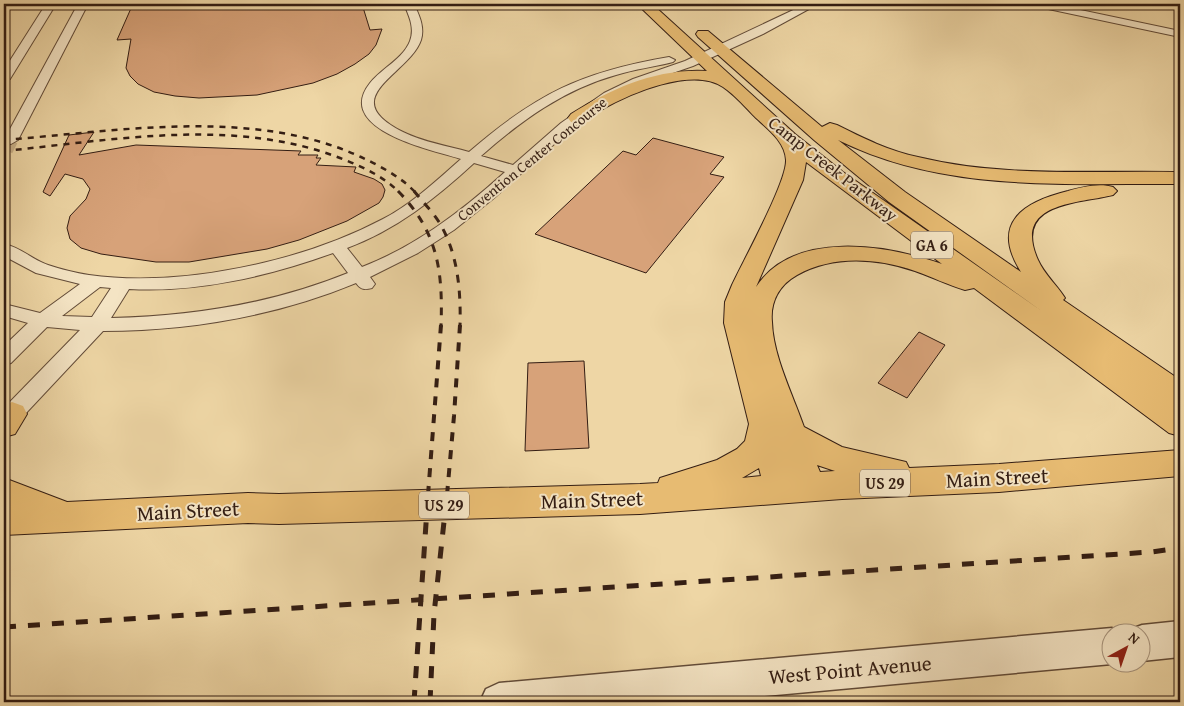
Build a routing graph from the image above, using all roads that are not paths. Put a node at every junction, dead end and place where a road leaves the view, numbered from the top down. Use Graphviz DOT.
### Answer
graph roads {
  1 [pos="51,4"];
  2 [pos="83,4"];
  3 [pos="409,4"];
  4 [pos="644,4"];
  5 [pos="813,4"];
  6 [pos="1039,4"];
  7 [pos="695,28"];
  8 [pos="1180,34"];
  9 [pos="720,49"];
  10 [pos="701,57"];
  11 [pos="4,79"];
  12 [pos="730,84"];
  13 [pos="765,88"];
  14 [pos="577,118"];
  15 [pos="788,138"];
  16 [pos="7,148"];
  17 [pos="473,158"];
  18 [pos="516,171"];
  19 [pos="1180,178"];
  20 [pos="1180,188"];
  21 [pos="336,246"];
  22 [pos="4,249"];
  23 [pos="364,280"];
  24 [pos="96,281"];
  25 [pos="123,283"];
  26 [pos="4,310"];
  27 [pos="1065,315"];
  28 [pos="43,320"];
  29 [pos="97,325"];
  30 [pos="1078,350"];
  31 [pos="4,358"];
  32 [pos="1180,394"];
  33 [pos="6,420"];
  34 [pos="764,422"];
  35 [pos="1180,424"];
  36 [pos="792,435"];
  37 [pos="1180,463"];
  38 [pos="961,480"];
  39 [pos="795,489"];
  40 [pos="4,492"];
  41 [pos="640,499"];
  42 [pos="72,516"];
  43 [pos="4,520"];
  44 [pos="1180,639"];
  45 [pos="1152,642"];
  46 [pos="1102,647"];
  47 [pos="499,702"];
  1 -- 11 [label="street"];
  2 -- 16 [label="street"];
  3 -- 17 [label="street"];
  4 -- 10 [label="main road, Camp Creek Parkway / GA 6"];
  5 -- 9 [label="street"];
  6 -- 8 [label="street"];
  7 -- 9 [label="main road, Camp Creek Parkway / GA 6"];
  9 -- 10 [label="street"];
  9 -- 13 [label="main road, Camp Creek Parkway / GA 6"];
  10 -- 12 [label="main road, Camp Creek Parkway / GA 6"];
  10 -- 14 [label="street, Convention Center Concourse"];
  10 -- 17 [label="street, Convention Center Concourse"];
  12 -- 14 [label="main road"];
  12 -- 15 [label="main road, Camp Creek Parkway / GA 6"];
  13 -- 19 [label="main road"];
  13 -- 27 [label="main road, Camp Creek Parkway / GA 6"];
  14 -- 18 [label="street, Convention Center Concourse"];
  15 -- 30 [label="main road, Camp Creek Parkway / GA 6"];
  15 -- 34 [label="main road"];
  17 -- 18 [label="street"];
  17 -- 21 [label="street, Convention Center Concourse"];
  18 -- 23 [label="street, Convention Center Concourse"];
  20 -- 27 [label="main road"];
  21 -- 23 [label="street"];
  21 -- 25 [label="street, Convention Center Concourse"];
  22 -- 24 [label="street, Convention Center Concourse"];
  23 -- 29 [label="street, Convention Center Concourse"];
  24 -- 25 [label="street, Convention Center Concourse"];
  24 -- 28 [label="street"];
  25 -- 29 [label="street"];
  26 -- 28 [label="street, Convention Center Concourse"];
  27 -- 32 [label="main road, Camp Creek Parkway / GA 6"];
  28 -- 29 [label="street, Convention Center Concourse"];
  28 -- 31 [label="street"];
  29 -- 33 [label="street"];
  30 -- 35 [label="main road, Camp Creek Parkway / GA 6"];
  30 -- 36 [label="main road"];
  34 -- 39 [label="main road"];
  34 -- 41 [label="main road"];
  36 -- 38 [label="main road"];
  36 -- 39 [label="main road"];
  37 -- 38 [label="main road, Main Street / US 29"];
  38 -- 39 [label="main road, Main Street / US 29"];
  39 -- 41 [label="main road, Main Street / US 29"];
  40 -- 42 [label="main road"];
  41 -- 42 [label="main road, Main Street / US 29"];
  42 -- 43 [label="main road, Main Street / US 29"];
  44 -- 45 [label="street"];
  46 -- 47 [label="street, West Point Avenue"];
}
